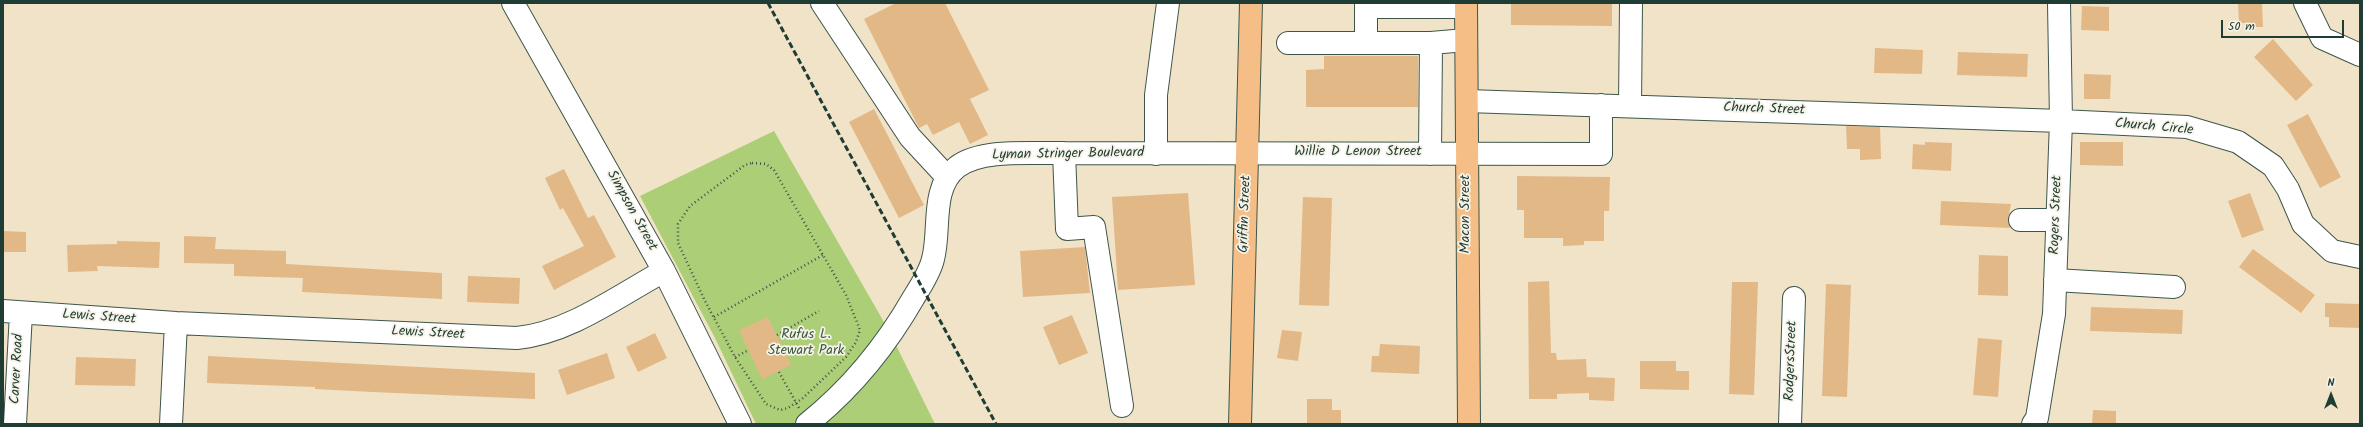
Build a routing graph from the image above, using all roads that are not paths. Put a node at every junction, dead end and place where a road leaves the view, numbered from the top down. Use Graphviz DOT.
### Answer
graph roads {
  1 [pos="513,3"];
  2 [pos="822,3"];
  3 [pos="1168,3"];
  4 [pos="1251,3"];
  5 [pos="1632,3"];
  6 [pos="2060,3"];
  7 [pos="2305,3"];
  8 [pos="1366,5"];
  9 [pos="1466,5"];
  10 [pos="1466,40"];
  11 [pos="1366,42"];
  12 [pos="1288,43"];
  13 [pos="1431,43"];
  14 [pos="2360,56"];
  15 [pos="1467,101"];
  16 [pos="1601,105"];
  17 [pos="1630,106"];
  18 [pos="2061,121"];
  19 [pos="1064,153"];
  20 [pos="1248,153"];
  21 [pos="1156,154"];
  22 [pos="1430,154"];
  23 [pos="1467,154"];
  24 [pos="947,178"];
  25 [pos="2020,220"];
  26 [pos="2057,220"];
  27 [pos="2360,257"];
  28 [pos="664,271"];
  29 [pos="2055,280"];
  30 [pos="2174,287"];
  31 [pos="1794,298"];
  32 [pos="12,312"];
  33 [pos="176,323"];
  34 [pos="1122,406"];
  35 [pos="15,424"];
  36 [pos="171,424"];
  37 [pos="740,424"];
  38 [pos="807,424"];
  39 [pos="1240,424"];
  40 [pos="1469,424"];
  41 [pos="1790,424"];
  42 [pos="2033,424"];
  1 -- 28 [label="street, Simpson Street"];
  2 -- 24 [label="street"];
  3 -- 21 [label="street"];
  4 -- 20 [label="main road, Griffin Street"];
  5 -- 17 [label="street"];
  6 -- 18 [label="street, Rogers Street"];
  7 -- 14 [label="street"];
  8 -- 9 [label="street"];
  8 -- 11 [label="street"];
  9 -- 10 [label="main road, Macon Street"];
  10 -- 13 [label="street"];
  10 -- 15 [label="main road, Macon Street"];
  11 -- 12 [label="street"];
  11 -- 13 [label="street"];
  13 -- 22 [label="street"];
  15 -- 16 [label="street, Church Street"];
  15 -- 23 [label="main road, Macon Street"];
  16 -- 17 [label="street, Church Street"];
  16 -- 23 [label="street, Willie D Lenon Street"];
  17 -- 18 [label="street, Church Street"];
  18 -- 26 [label="street, Rogers Street"];
  18 -- 27 [label="street, Church Circle"];
  19 -- 21 [label="street, Lyman Stringer Boulevard"];
  19 -- 24 [label="street, Lyman Stringer Boulevard"];
  19 -- 34 [label="street"];
  20 -- 21 [label="street, Lyman Stringer Boulevard"];
  20 -- 22 [label="street, Willie D Lenon Street"];
  20 -- 39 [label="main road, Griffin Street"];
  22 -- 23 [label="street, Willie D Lenon Street"];
  23 -- 40 [label="main road, Macon Street"];
  24 -- 38 [label="street"];
  25 -- 26 [label="street"];
  26 -- 29 [label="street, Rogers Street"];
  28 -- 33 [label="street, Lewis Street"];
  28 -- 37 [label="street, Simpson Street"];
  29 -- 30 [label="street"];
  29 -- 42 [label="street, Rogers Street"];
  31 -- 41 [label="street, RodgersStreet"];
  32 -- 33 [label="street, Lewis Street"];
  32 -- 35 [label="street, Carver Road"];
  33 -- 36 [label="street"];
}
